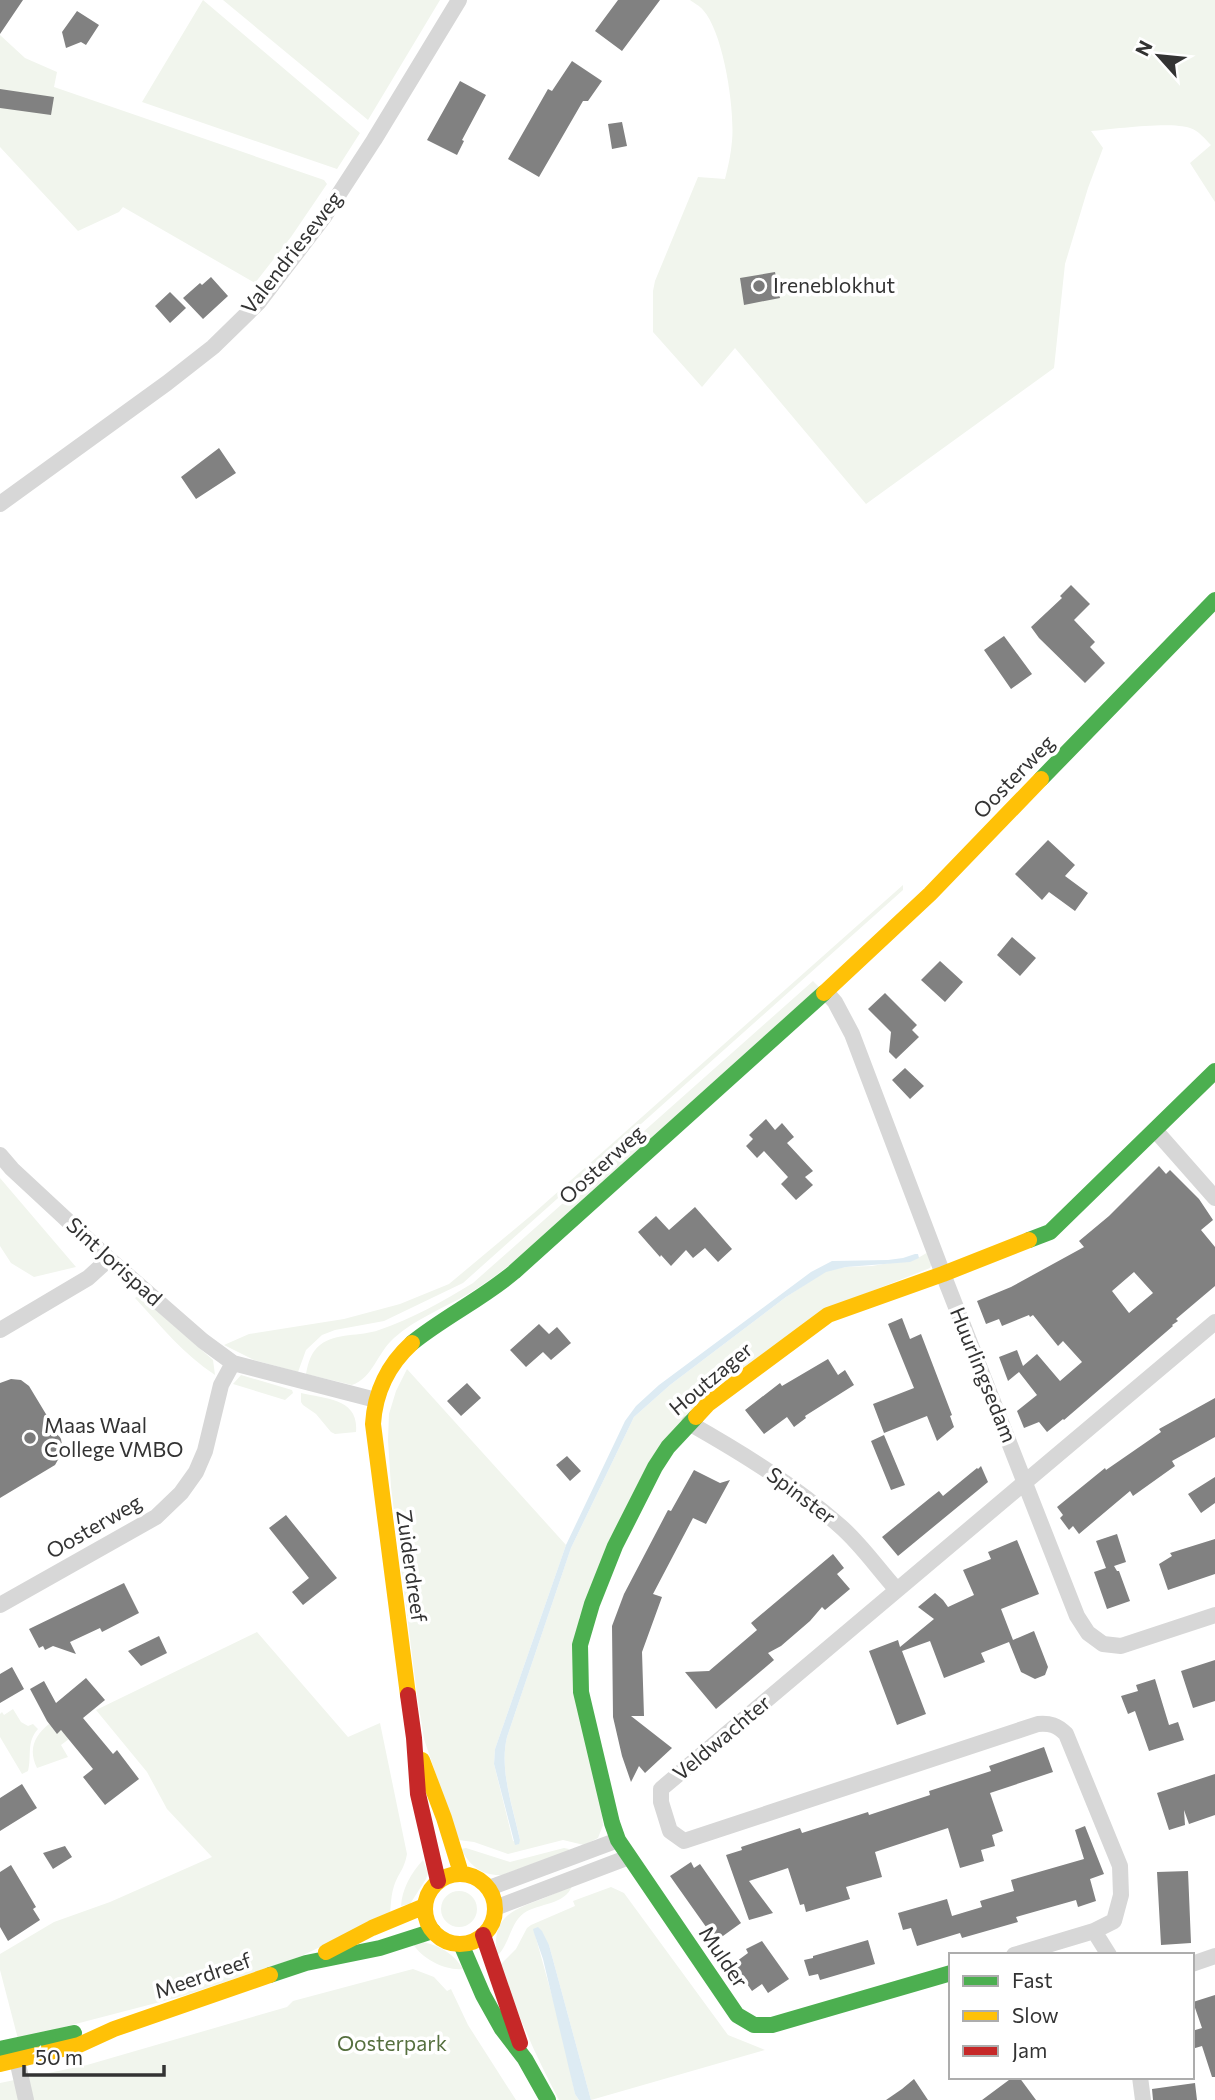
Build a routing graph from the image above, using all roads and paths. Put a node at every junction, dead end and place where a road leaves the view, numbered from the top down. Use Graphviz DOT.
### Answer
graph roads {
  1 [pos="459,0"];
  2 [pos="0,504"];
  3 [pos="1215,600"];
  4 [pos="826,992"];
  5 [pos="1215,1071"];
  6 [pos="1154,1130"];
  7 [pos="0,1155"];
  8 [pos="1215,1198"];
  9 [pos="109,1259"];
  10 [pos="943,1274"];
  11 [pos="1214,1327"];
  12 [pos="0,1330"];
  13 [pos="233,1363"];
  14 [pos="376,1400"];
  15 [pos="689,1423"];
  16 [pos="1026,1482"];
  17 [pos="897,1590"];
  18 [pos="0,1605"];
  19 [pos="1215,1615"];
  20 [pos="414,1738"];
  21 [pos="618,1840"];
  22 [pos="629,1857"];
  23 [pos="461,1873"];
  24 [pos="438,1881"];
  25 [pos="489,1888"];
  26 [pos="425,1906"];
  27 [pos="495,1908"];
  28 [pos="433,1931"];
  29 [pos="1094,1931"];
  30 [pos="483,1935"];
  31 [pos="461,1944"];
  32 [pos="1021,1953"];
  33 [pos="1108,1953"];
  34 [pos="1215,1956"];
  35 [pos="306,1963"];
  36 [pos="1194,1963"];
  37 [pos="949,1974"];
  38 [pos="10,2052"];
  39 [pos="525,2059"];
  40 [pos="0,2064"];
  41 [pos="1140,2079"];
  42 [pos="26,2100"];
  43 [pos="548,2100"];
  44 [pos="1143,2100"];
  1 -- 2 [label="street, Valendrieseweg"];
  3 -- 4 [label="street, Oosterweg"];
  4 -- 10 [label="street, Huurlingsedam"];
  4 -- 14 [label="street, Oosterweg"];
  5 -- 6 [label="street, Houtzager"];
  6 -- 8 [label="street"];
  6 -- 10 [label="street, Houtzager"];
  7 -- 9 [label="street, Sint Jorispad"];
  9 -- 12 [label="street"];
  9 -- 13 [label="street, Sint Jorispad"];
  10 -- 15 [label="street, Houtzager"];
  10 -- 16 [label="street, Huurlingsedam"];
  11 -- 16 [label="street, Veldwachter"];
  13 -- 14 [label="street"];
  13 -- 18 [label="street, Oosterweg"];
  14 -- 20 [label="street, Zuiderdreef"];
  15 -- 17 [label="street, Spinster"];
  15 -- 21 [label="street, Houtzager"];
  16 -- 17 [label="street, Veldwachter"];
  16 -- 19 [label="street, Huurlingsedam"];
  17 -- 29 [label="street, Veldwachter"];
  20 -- 23 [label="street, Zuiderdreef"];
  20 -- 24 [label="street, Zuiderdreef"];
  21 -- 22 [label="street, Houtzager"];
  21 -- 25 [label="street"];
  22 -- 27 [label="street"];
  22 -- 37 [label="street, Mulder"];
  23 -- 24 [label="street"];
  23 -- 25 [label="street"];
  24 -- 26 [label="street"];
  25 -- 27 [label="street"];
  26 -- 28 [label="street"];
  26 -- 35 [label="street, Meerdreef"];
  27 -- 30 [label="street"];
  28 -- 31 [label="street"];
  28 -- 35 [label="street, Meerdreef"];
  29 -- 32 [label="street"];
  29 -- 33 [label="street"];
  30 -- 31 [label="street"];
  30 -- 39 [label="street"];
  31 -- 39 [label="street"];
  34 -- 36 [label="street"];
  35 -- 38 [label="street, Meerdreef"];
  38 -- 40 [label="street, Meerdreef"];
  38 -- 42 [label="street"];
  39 -- 43 [label="street"];
  41 -- 44 [label="street"];
}
